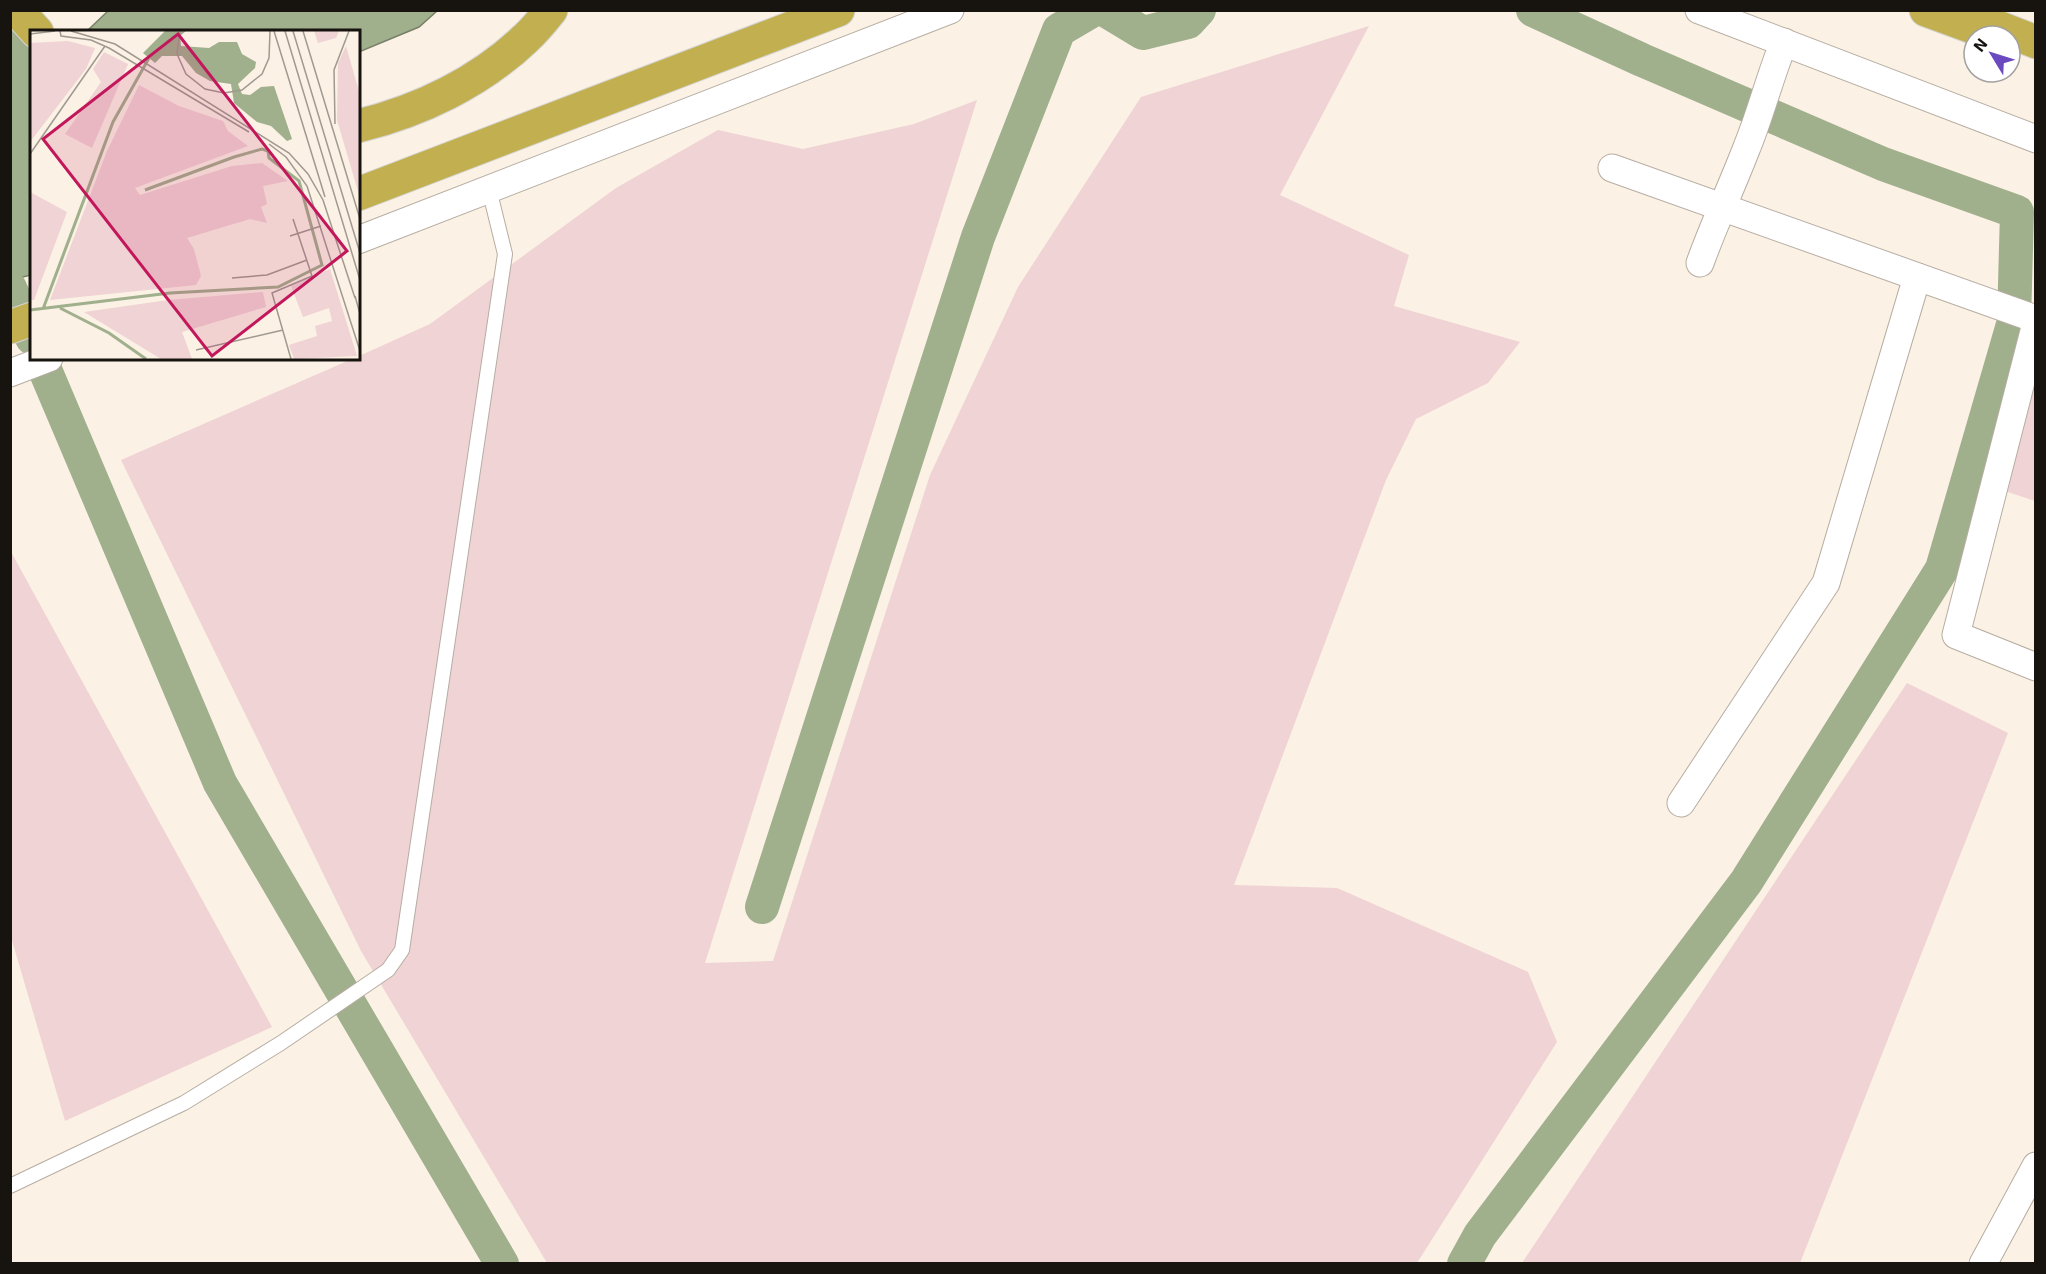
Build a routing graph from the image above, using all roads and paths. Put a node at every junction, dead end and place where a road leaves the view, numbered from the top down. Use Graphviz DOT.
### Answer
graph roads {
  1 [pos="17,10"];
  2 [pos="551,10"];
  3 [pos="838,10"];
  4 [pos="950,10"];
  5 [pos="1699,10"];
  6 [pos="1942,13"];
  7 [pos="1968,24"];
  8 [pos="35,30"];
  9 [pos="1784,42"];
  10 [pos="2036,42"];
  11 [pos="360,125"];
  12 [pos="2036,139"];
  13 [pos="1612,168"];
  14 [pos="489,189"];
  15 [pos="360,193"];
  16 [pos="1721,207"];
  17 [pos="360,239"];
  18 [pos="1700,263"];
  19 [pos="1917,277"];
  20 [pos="30,320"];
  21 [pos="2036,321"];
  22 [pos="10,327"];
  23 [pos="44,360"];
  24 [pos="10,373"];
  25 [pos="2036,667"];
  26 [pos="1681,803"];
  27 [pos="2036,1166"];
  28 [pos="10,1186"];
  29 [pos="1983,1263"];
  1 -- 8 [label="highway"];
  2 -- 11 [label="highway"];
  3 -- 15 [label="highway"];
  4 -- 14 [label="street"];
  5 -- 9 [label="street"];
  6 -- 7 [label="highway"];
  6 -- 10 [label="highway"];
  9 -- 12 [label="street"];
  9 -- 16 [label="street"];
  13 -- 16 [label="street"];
  14 -- 17 [label="street"];
  14 -- 28 [label="lane"];
  16 -- 18 [label="street"];
  16 -- 19 [label="street"];
  19 -- 21 [label="street"];
  19 -- 26 [label="street"];
  20 -- 22 [label="highway"];
  21 -- 25 [label="street"];
  23 -- 24 [label="street"];
  27 -- 29 [label="street"];
}
